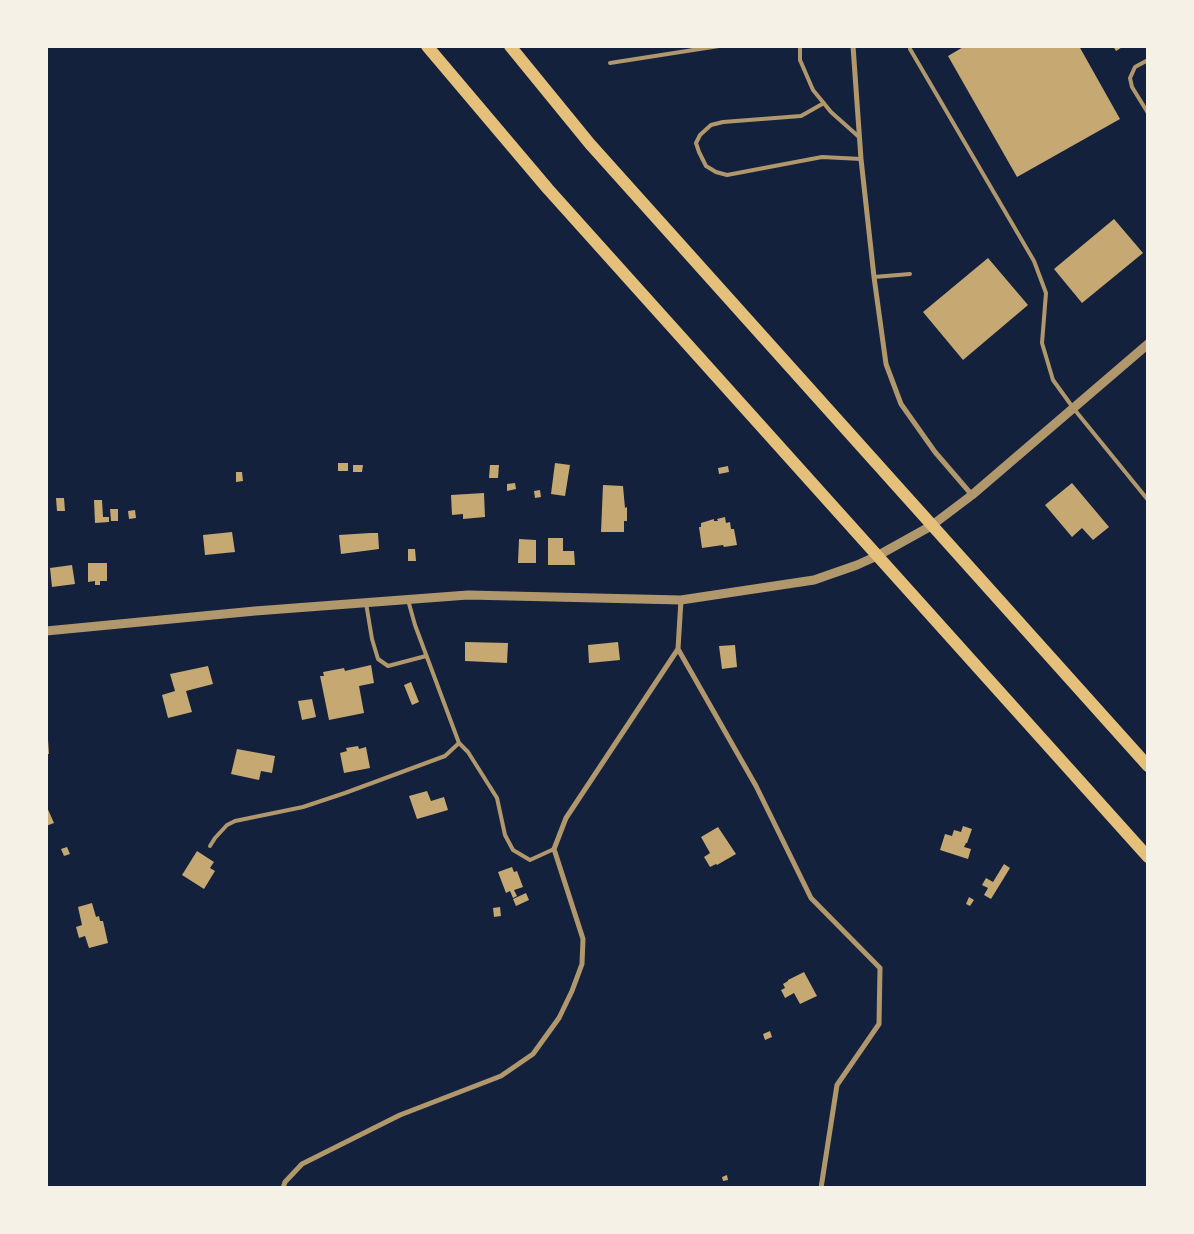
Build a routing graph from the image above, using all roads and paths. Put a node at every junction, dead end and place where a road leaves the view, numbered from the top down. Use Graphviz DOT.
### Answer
graph roads {
  1 [pos="427,46"];
  2 [pos="510,46"];
  3 [pos="719,46"];
  4 [pos="800,46"];
  5 [pos="853,46"];
  6 [pos="910,49"];
  7 [pos="1148,60"];
  8 [pos="610,63"];
  9 [pos="824,103"];
  10 [pos="1148,113"];
  11 [pos="859,138"];
  12 [pos="861,159"];
  13 [pos="910,274"];
  14 [pos="874,277"];
  15 [pos="1148,344"];
  16 [pos="1074,409"];
  17 [pos="972,495"];
  18 [pos="1148,500"];
  19 [pos="931,526"];
  20 [pos="877,556"];
  21 [pos="408,600"];
  22 [pos="681,600"];
  23 [pos="366,603"];
  24 [pos="46,631"];
  25 [pos="678,649"];
  26 [pos="426,656"];
  27 [pos="459,743"];
  28 [pos="1148,766"];
  29 [pos="210,846"];
  30 [pos="554,849"];
  31 [pos="1148,857"];
  32 [pos="283,1188"];
  33 [pos="821,1188"];
  1 -- 20 [label="main road"];
  2 -- 19 [label="main road"];
  3 -- 8 [label="lane"];
  4 -- 9 [label="lane"];
  5 -- 11 [label="street"];
  6 -- 16 [label="lane"];
  7 -- 10 [label="lane"];
  9 -- 11 [label="lane"];
  9 -- 12 [label="lane"];
  11 -- 12 [label="street"];
  12 -- 14 [label="street"];
  13 -- 14 [label="lane"];
  14 -- 17 [label="street"];
  15 -- 16 [label="street"];
  16 -- 17 [label="street"];
  16 -- 18 [label="lane"];
  17 -- 19 [label="street"];
  19 -- 20 [label="street"];
  19 -- 28 [label="main road"];
  20 -- 22 [label="street"];
  20 -- 31 [label="main road"];
  21 -- 22 [label="street"];
  21 -- 23 [label="street"];
  21 -- 26 [label="lane"];
  22 -- 25 [label="street"];
  23 -- 24 [label="street"];
  23 -- 26 [label="lane"];
  25 -- 30 [label="street"];
  25 -- 33 [label="street"];
  26 -- 27 [label="lane"];
  27 -- 29 [label="lane"];
  27 -- 30 [label="lane"];
  30 -- 32 [label="street"];
}
